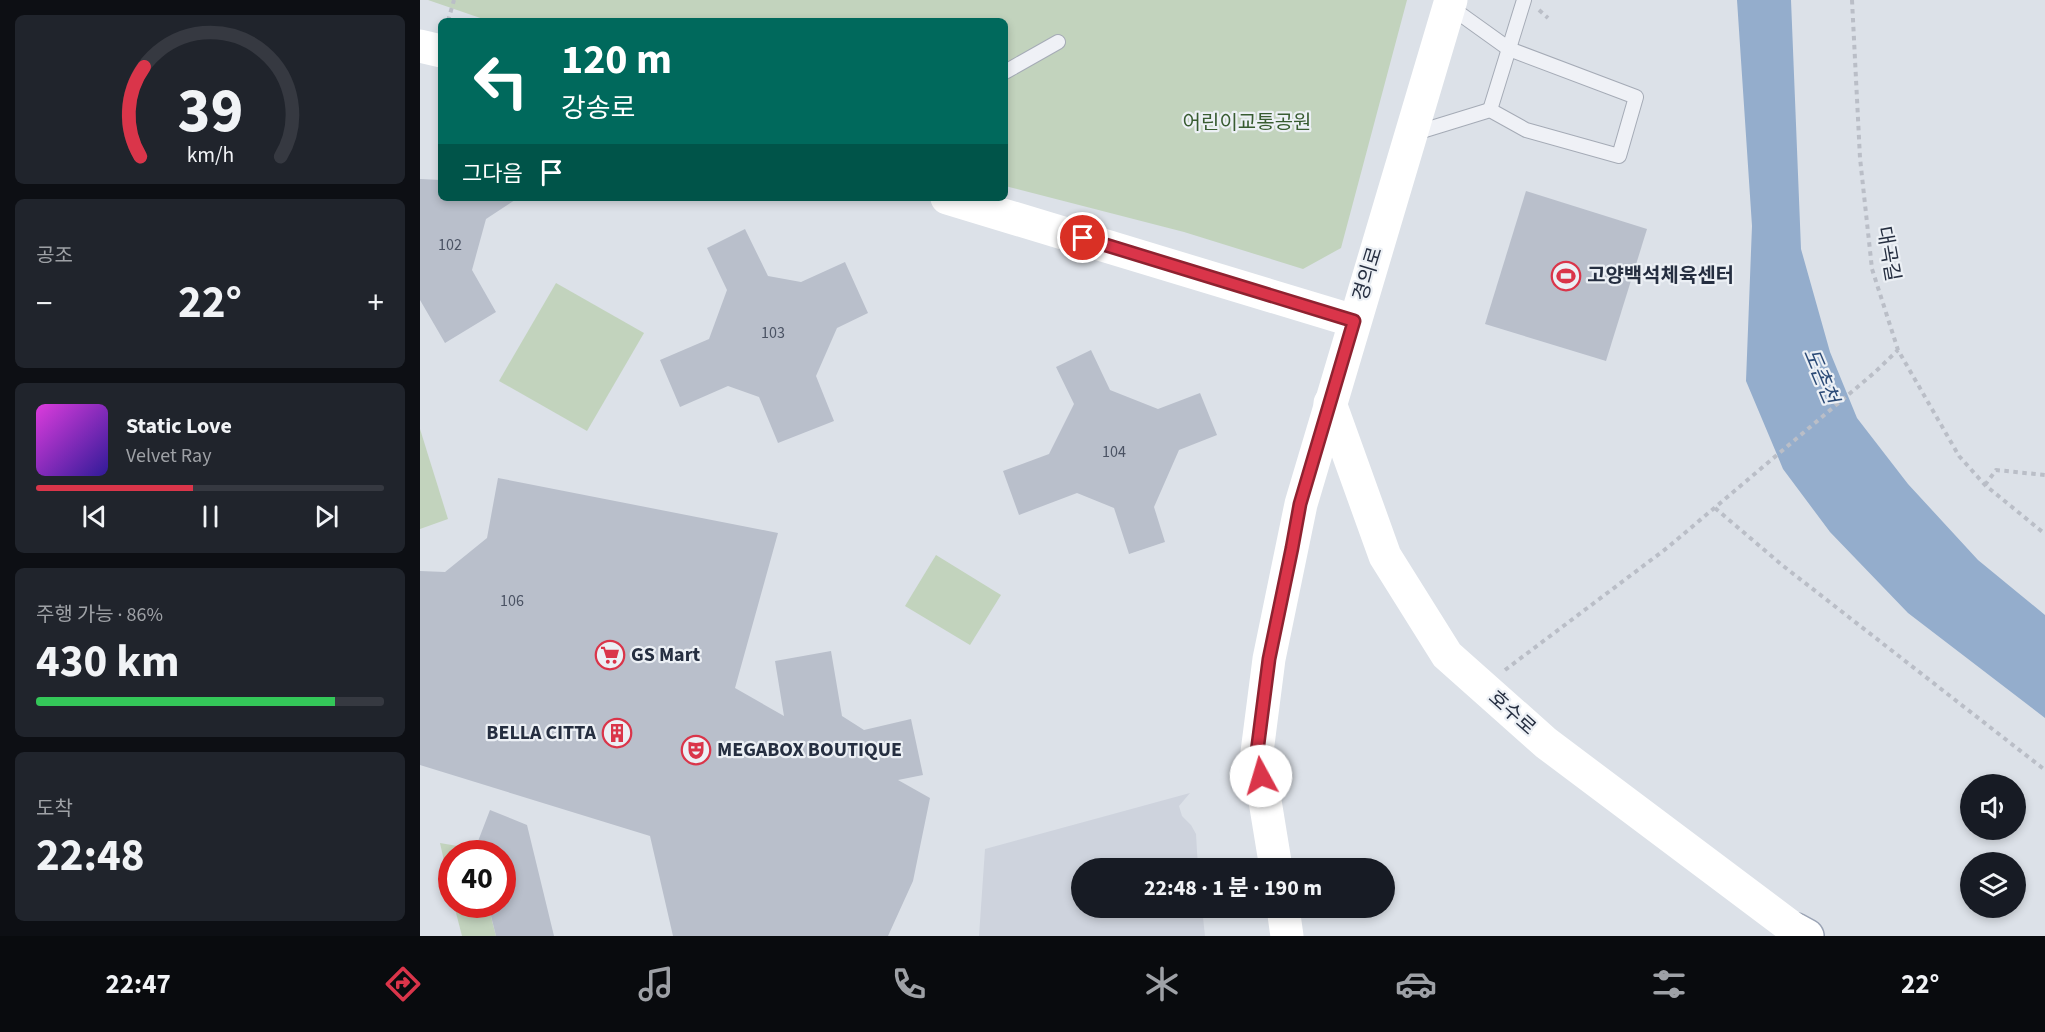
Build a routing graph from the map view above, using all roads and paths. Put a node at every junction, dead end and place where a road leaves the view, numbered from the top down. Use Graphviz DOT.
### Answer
graph roads {
  1 [pos="454,0"];
  2 [pos="1524,0"];
  3 [pos="1852,0"];
  4 [pos="1450,3"];
  5 [pos="449,18"];
  6 [pos="1058,42"];
  7 [pos="420,46"];
  8 [pos="1509,49"];
  9 [pos="438,50"];
  10 [pos="1008,70"];
  11 [pos="1490,110"];
  12 [pos="1410,135"];
  13 [pos="957,201"];
  14 [pos="1354,321"];
  15 [pos="1898,350"];
  16 [pos="1329,403"];
  17 [pos="2045,475"];
  18 [pos="1985,485"];
  19 [pos="1714,508"];
  20 [pos="2045,534"];
  21 [pos="1482,687"];
  22 [pos="2045,770"];
  23 [pos="1274,858"];
  24 [pos="1284,918"];
  25 [pos="1802,934"];
  26 [pos="1287,936"];
  1 -- 5 [label="path"];
  2 -- 8 [label="lane"];
  3 -- 15 [label="path, 대곡길"];
  4 -- 8 [label="lane"];
  4 -- 12 [label="street, 경의로"];
  6 -- 10 [label="lane"];
  7 -- 9 [label="street"];
  8 -- 11 [label="lane"];
  8 -- 11 [label="lane"];
  11 -- 12 [label="lane"];
  12 -- 14 [label="street, 경의로"];
  13 -- 14 [label="street"];
  14 -- 16 [label="street, 경의로"];
  15 -- 18 [label="path, 대곡길"];
  15 -- 19 [label="path"];
  16 -- 21 [label="street, 호수로"];
  16 -- 23 [label="street, 경의로"];
  17 -- 18 [label="path"];
  18 -- 20 [label="path, 대곡길"];
  19 -- 21 [label="path"];
  19 -- 22 [label="path"];
  21 -- 25 [label="street, 호수로"];
  24 -- 26 [label="street"];
}
